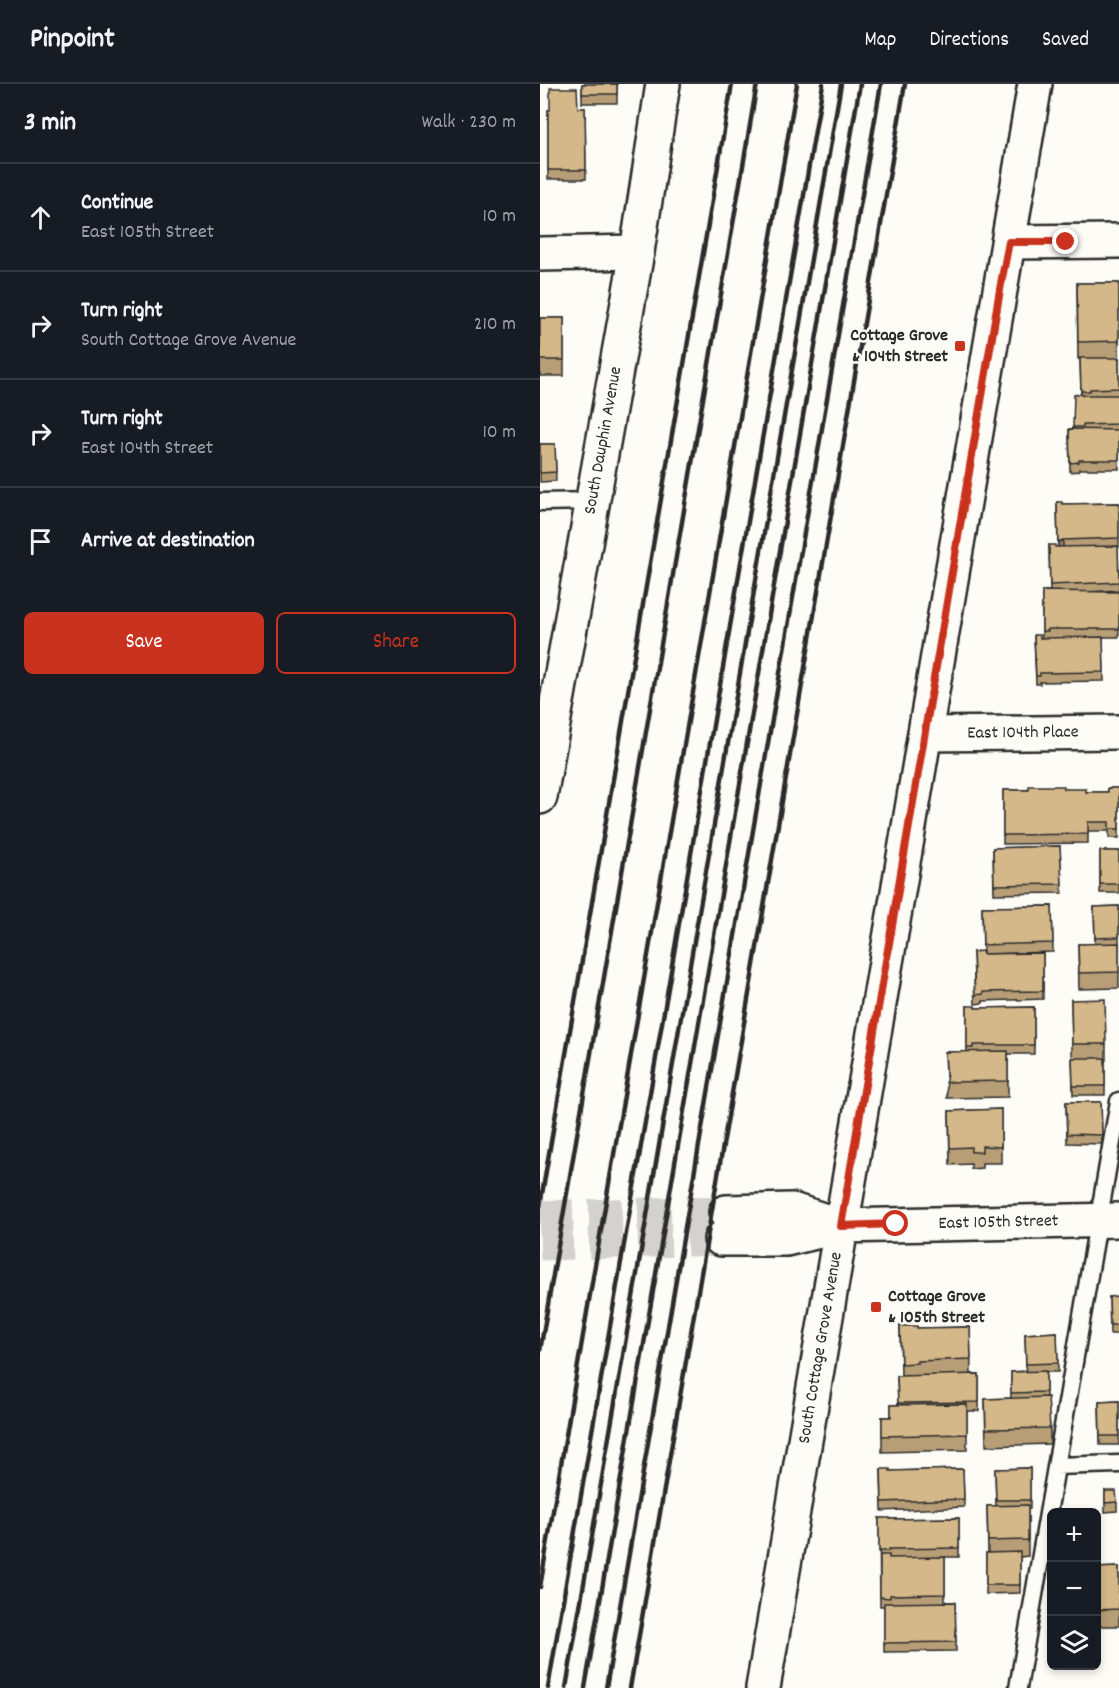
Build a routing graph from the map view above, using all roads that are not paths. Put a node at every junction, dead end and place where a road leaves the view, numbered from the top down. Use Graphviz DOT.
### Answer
graph roads {
  1 [pos="663,84"];
  2 [pos="1035,84"];
  3 [pos="1119,241"];
  4 [pos="1009,242"];
  5 [pos="636,252"];
  6 [pos="540,254"];
  7 [pos="593,501"];
  8 [pos="540,502"];
  9 [pos="1119,732"];
  10 [pos="925,734"];
  11 [pos="545,746"];
  12 [pos="540,797"];
  13 [pos="1119,1101"];
  14 [pos="1109,1220"];
  15 [pos="723,1226"];
  16 [pos="841,1226"];
  17 [pos="1119,1464"];
  18 [pos="1056,1466"];
  19 [pos="763,1688"];
  20 [pos="1018,1688"];
  1 -- 5 [label="street, South Dauphin Avenue"];
  2 -- 4 [label="street, South Cottage Grove Avenue"];
  3 -- 4 [label="street"];
  4 -- 10 [label="street, South Cottage Grove Avenue"];
  5 -- 6 [label="street"];
  5 -- 7 [label="street, South Dauphin Avenue"];
  7 -- 8 [label="lane"];
  7 -- 11 [label="street, South Dauphin Avenue"];
  9 -- 10 [label="street, East 104th Place"];
  10 -- 16 [label="street, South Cottage Grove Avenue"];
  11 -- 12 [label="street, South Dauphin Avenue"];
  13 -- 14 [label="lane"];
  14 -- 16 [label="street, East 105th Street"];
  14 -- 18 [label="lane"];
  15 -- 16 [label="street, East 105th Street"];
  16 -- 19 [label="street, South Cottage Grove Avenue"];
  17 -- 18 [label="lane"];
  18 -- 20 [label="lane"];
}
